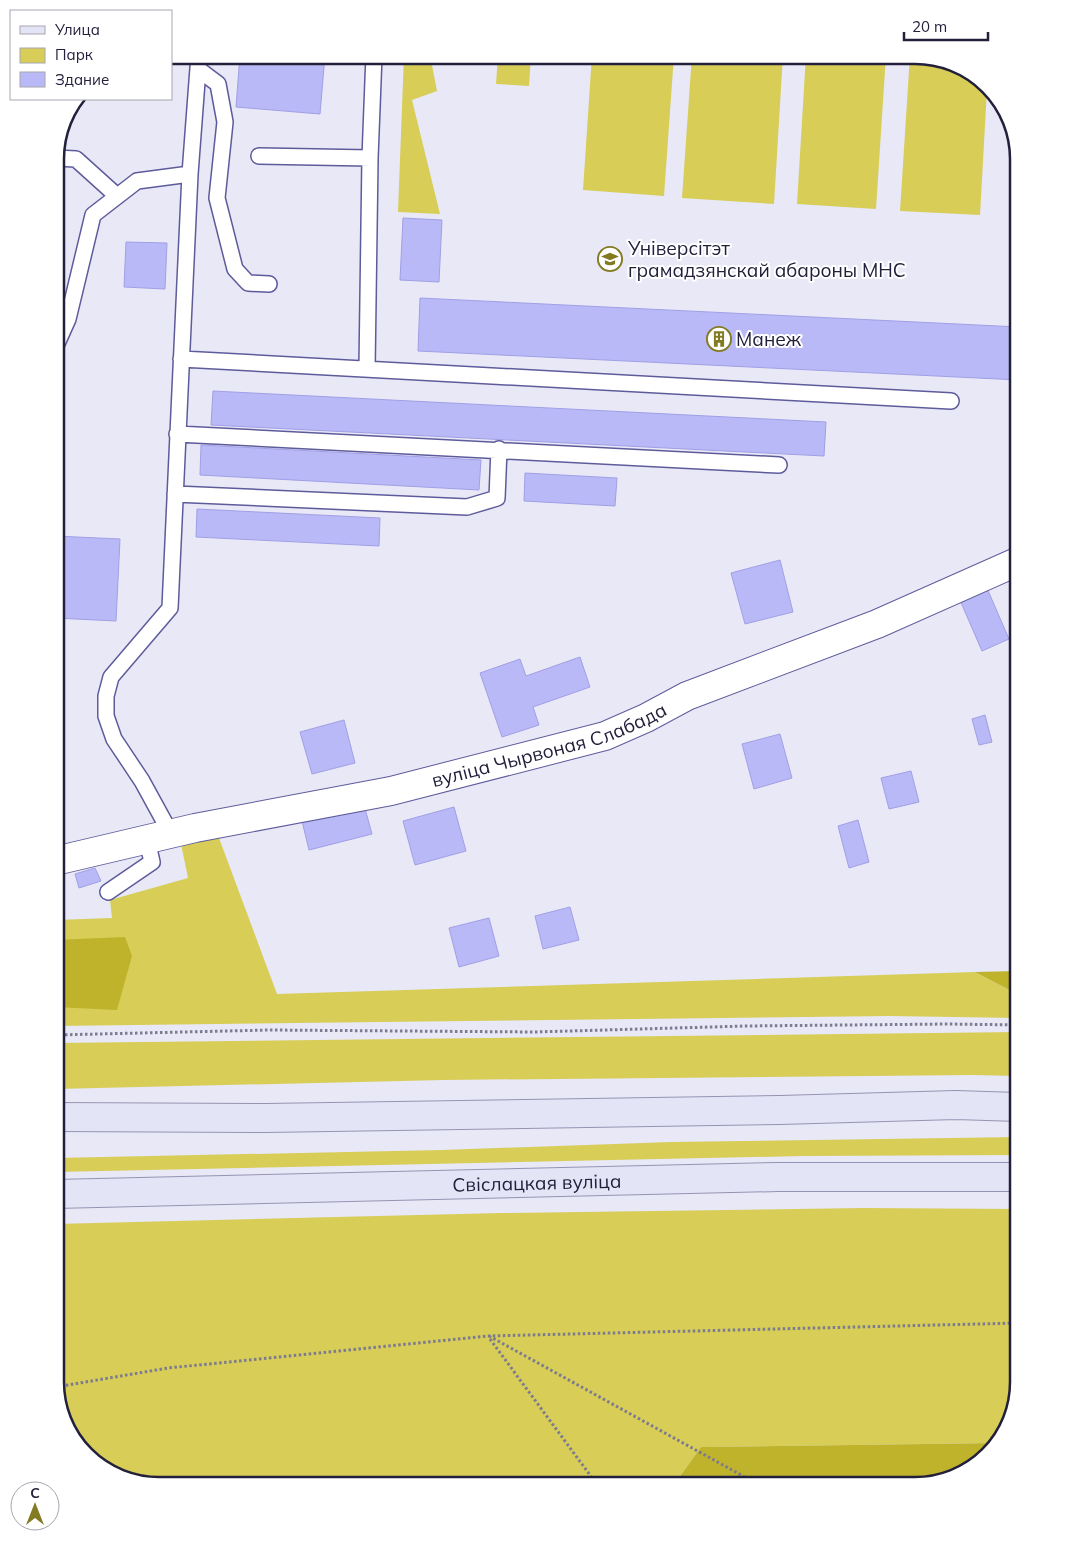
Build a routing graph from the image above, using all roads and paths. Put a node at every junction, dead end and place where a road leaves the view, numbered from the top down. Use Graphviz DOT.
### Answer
graph roads {
  1 [pos="198,64"];
  2 [pos="200,64"];
  3 [pos="374,64"];
  4 [pos="259,156"];
  5 [pos="64,158"];
  6 [pos="370,158"];
  7 [pos="190,174"];
  8 [pos="117,196"];
  9 [pos="269,284"];
  10 [pos="64,329"];
  11 [pos="181,359"];
  12 [pos="367,369"];
  13 [pos="951,401"];
  14 [pos="177,434"];
  15 [pos="499,449"];
  16 [pos="779,465"];
  17 [pos="175,494"];
  18 [pos="1010,565"];
  19 [pos="159,837"];
  20 [pos="64,859"];
  21 [pos="108,892"];
  22 [pos="1010,1025"];
  23 [pos="64,1034"];
  24 [pos="1010,1107"];
  25 [pos="64,1117"];
  26 [pos="1010,1177"];
  27 [pos="64,1194"];
  28 [pos="1010,1323"];
  29 [pos="489,1336"];
  30 [pos="64,1386"];
  31 [pos="591,1477"];
  32 [pos="745,1477"];
  1 -- 7 [label="lane"];
  2 -- 9 [label="lane"];
  3 -- 6 [label="lane"];
  4 -- 6 [label="lane"];
  5 -- 8 [label="lane"];
  6 -- 12 [label="lane"];
  7 -- 8 [label="lane"];
  7 -- 11 [label="lane"];
  8 -- 10 [label="lane"];
  11 -- 12 [label="lane"];
  11 -- 14 [label="lane"];
  12 -- 13 [label="lane"];
  14 -- 15 [label="lane"];
  14 -- 17 [label="lane"];
  15 -- 16 [label="lane"];
  15 -- 17 [label="lane"];
  17 -- 19 [label="lane"];
  18 -- 19 [label="street, вуліца Чырвоная Слабада"];
  19 -- 20 [label="street, вуліца Чырвоная Слабада"];
  19 -- 21 [label="lane"];
  22 -- 23 [label="path"];
  24 -- 25 [label="main road"];
  26 -- 27 [label="main road, Свіслацкая вуліца"];
  28 -- 29 [label="path"];
  29 -- 30 [label="path"];
  29 -- 31 [label="path"];
  29 -- 32 [label="path"];
}
